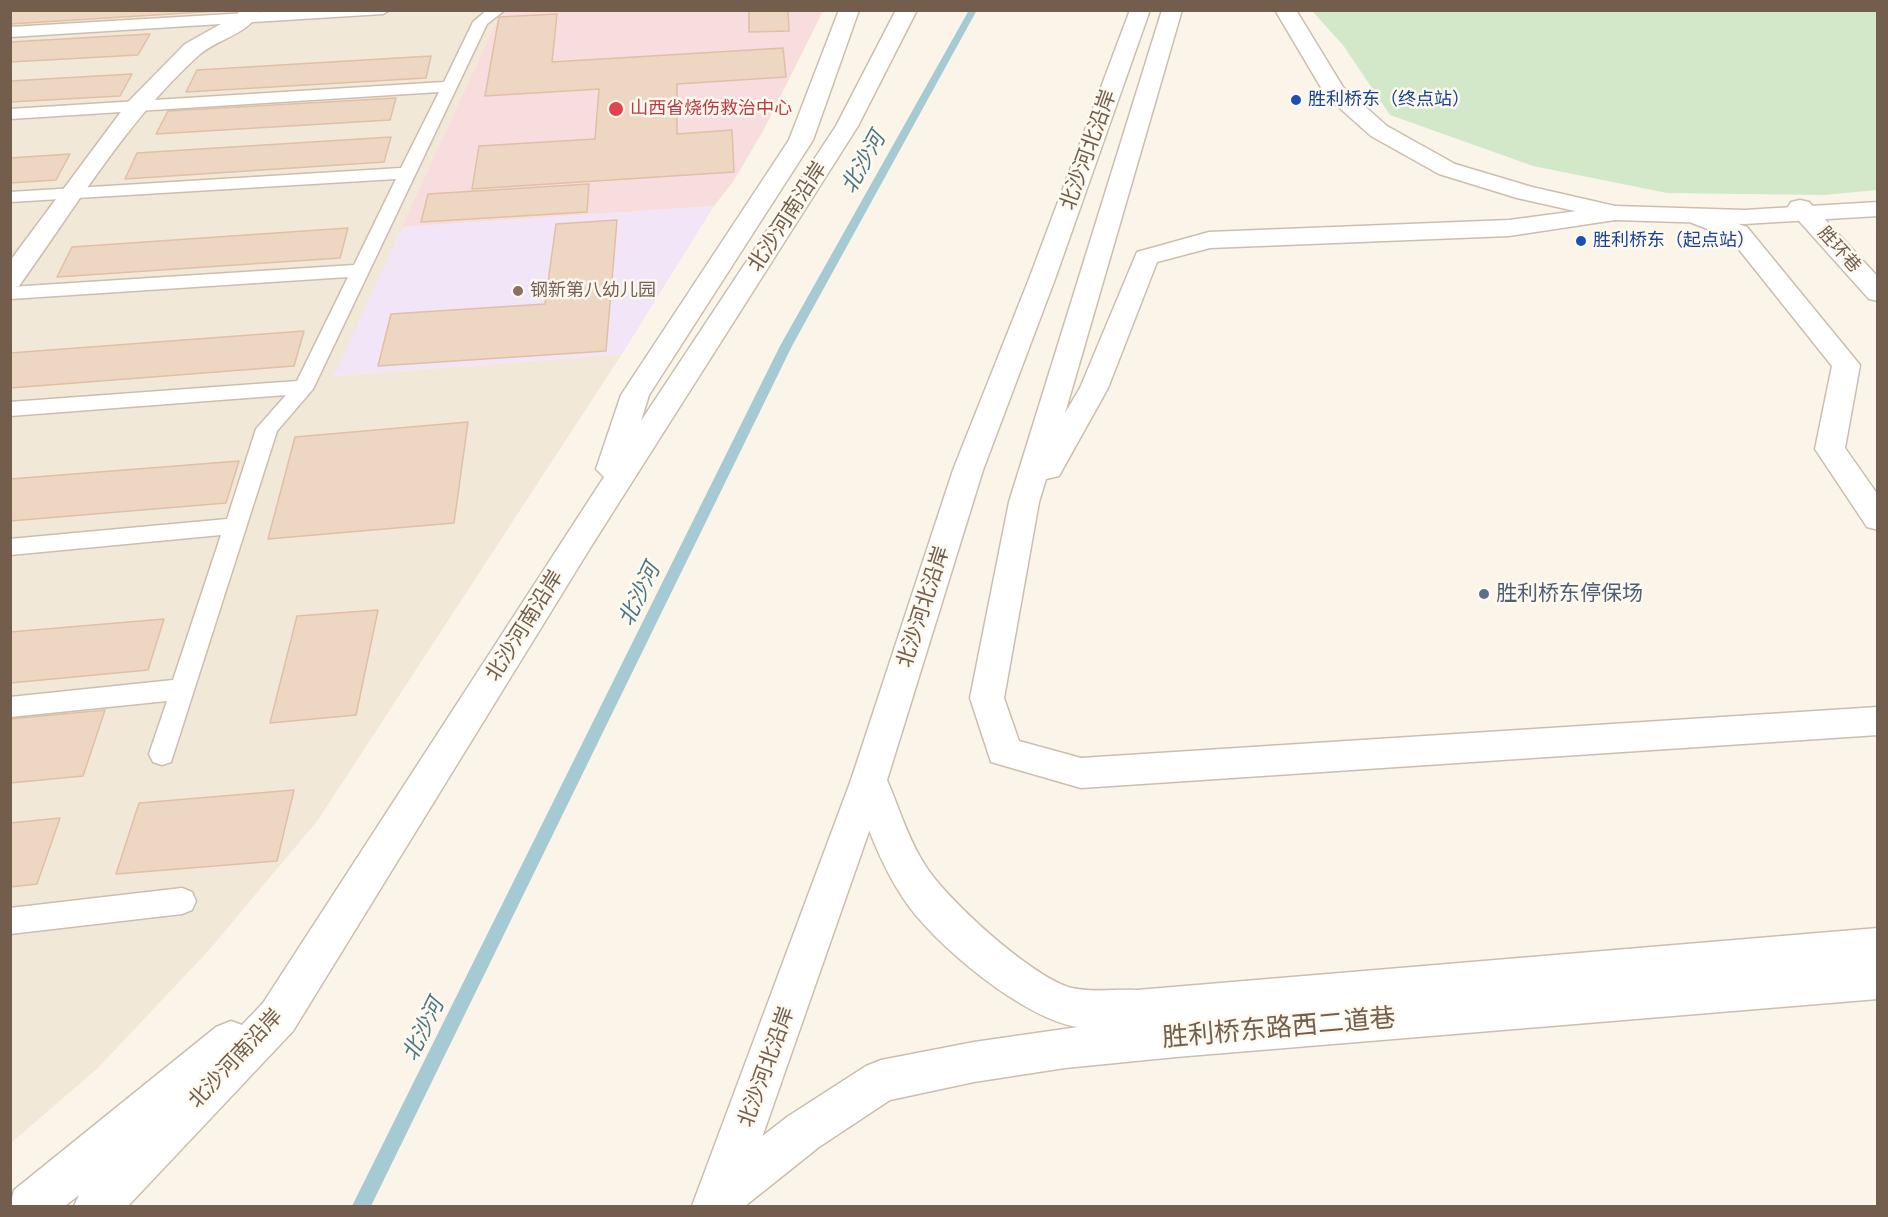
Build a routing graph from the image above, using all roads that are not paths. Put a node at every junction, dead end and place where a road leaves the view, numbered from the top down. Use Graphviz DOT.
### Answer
graph roads {
  1 [pos="383,10"];
  2 [pos="498,10"];
  3 [pos="849,10"];
  4 [pos="907,10"];
  5 [pos="1140,10"];
  6 [pos="1172,10"];
  7 [pos="1285,10"];
  8 [pos="1296,10"];
  9 [pos="248,14"];
  10 [pos="10,32"];
  11 [pos="450,86"];
  12 [pos="137,106"];
  13 [pos="10,114"];
  14 [pos="408,173"];
  15 [pos="74,193"];
  16 [pos="10,197"];
  17 [pos="1878,202"];
  18 [pos="1878,209"];
  19 [pos="1809,210"];
  20 [pos="1615,213"];
  21 [pos="1746,220"];
  22 [pos="361,270"];
  23 [pos="1878,277"];
  24 [pos="10,280"];
  25 [pos="10,293"];
  26 [pos="1878,293"];
  27 [pos="304,387"];
  28 [pos="10,409"];
  29 [pos="1024,502"];
  30 [pos="595,515"];
  31 [pos="1878,519"];
  32 [pos="236,526"];
  33 [pos="10,547"];
  34 [pos="183,689"];
  35 [pos="10,707"];
  36 [pos="1878,721"];
  37 [pos="162,754"];
  38 [pos="869,780"];
  39 [pos="182,901"];
  40 [pos="10,921"];
  41 [pos="1878,946"];
  42 [pos="1878,980"];
  43 [pos="297,986"];
  44 [pos="718,1202"];
  45 [pos="30,1206"];
  46 [pos="97,1206"];
  1 -- 9 [label="lane"];
  2 -- 11 [label="lane"];
  3 -- 30 [label="street"];
  4 -- 30 [label="street, 北沙河南沿岸"];
  5 -- 38 [label="street, 北沙河北沿岸"];
  6 -- 29 [label="street"];
  7 -- 20 [label="street"];
  8 -- 21 [label="street"];
  9 -- 10 [label="lane"];
  9 -- 12 [label="street"];
  11 -- 12 [label="lane"];
  11 -- 14 [label="lane"];
  12 -- 13 [label="lane"];
  12 -- 15 [label="street"];
  14 -- 15 [label="lane"];
  14 -- 22 [label="lane"];
  15 -- 16 [label="lane"];
  15 -- 24 [label="street"];
  17 -- 19 [label="street"];
  18 -- 19 [label="street"];
  19 -- 21 [label="street"];
  19 -- 23 [label="street, 胜环巷"];
  19 -- 26 [label="street, 胜环巷"];
  20 -- 21 [label="street"];
  20 -- 29 [label="street"];
  21 -- 31 [label="street"];
  22 -- 25 [label="lane"];
  22 -- 27 [label="lane"];
  27 -- 28 [label="lane"];
  27 -- 32 [label="lane"];
  29 -- 36 [label="street"];
  30 -- 43 [label="street, 北沙河南沿岸"];
  32 -- 33 [label="lane"];
  32 -- 34 [label="lane"];
  34 -- 35 [label="lane"];
  34 -- 37 [label="lane"];
  38 -- 41 [label="street, 胜利桥东路西二道巷"];
  38 -- 44 [label="street, 北沙河北沿岸"];
  39 -- 40 [label="lane"];
  42 -- 44 [label="street, 胜利桥东路西二道巷"];
  43 -- 45 [label="street"];
  43 -- 46 [label="street, 北沙河南沿岸"];
}
